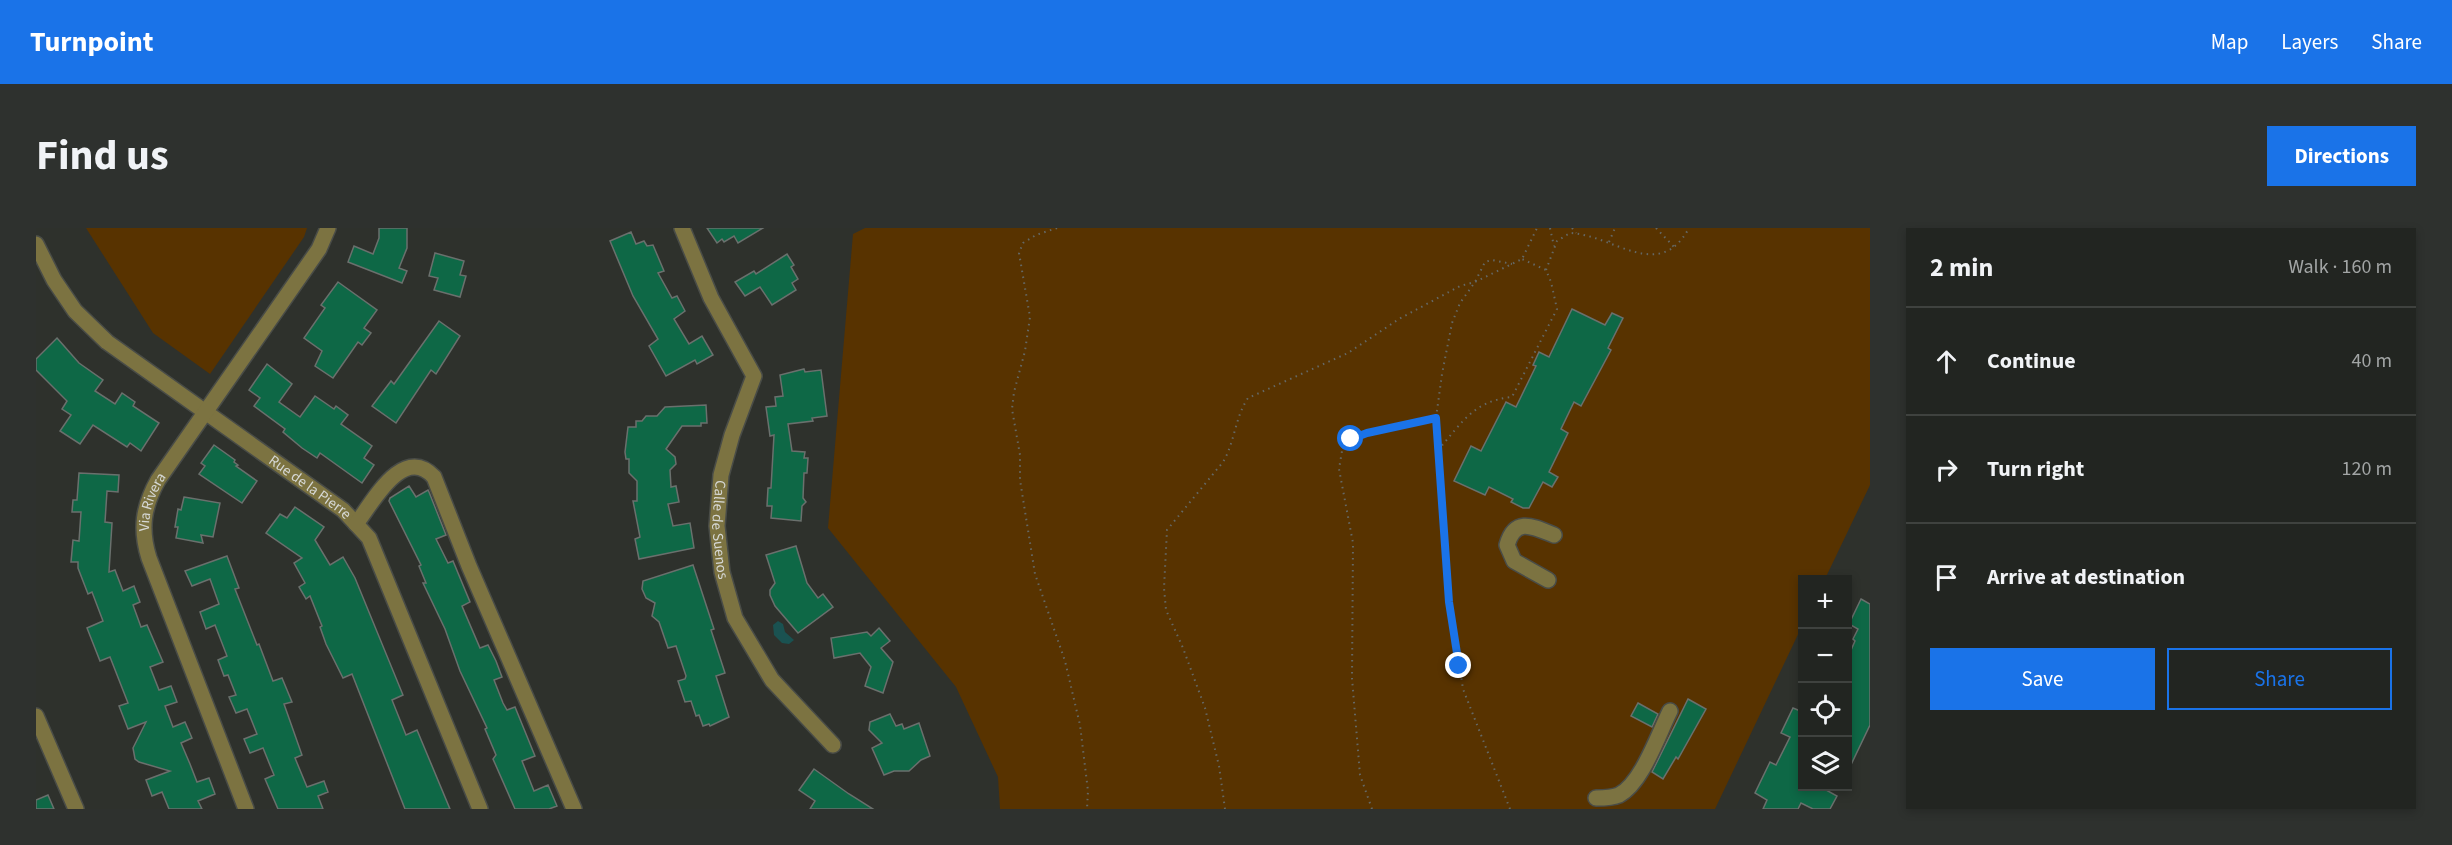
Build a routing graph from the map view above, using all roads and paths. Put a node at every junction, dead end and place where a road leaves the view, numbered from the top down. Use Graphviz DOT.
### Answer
graph roads {
  1 [pos="328,228"];
  2 [pos="682,228"];
  3 [pos="1057,228"];
  4 [pos="1537,228"];
  5 [pos="1550,228"];
  6 [pos="1572,228"];
  7 [pos="1615,228"];
  8 [pos="1656,228"];
  9 [pos="1689,228"];
  10 [pos="1576,233"];
  11 [pos="1609,242"];
  12 [pos="36,244"];
  13 [pos="1554,246"];
  14 [pos="1675,248"];
  15 [pos="1522,259"];
  16 [pos="1512,264"];
  17 [pos="1546,270"];
  18 [pos="1475,282"];
  19 [pos="206,410"];
  20 [pos="1436,418"];
  21 [pos="1438,450"];
  22 [pos="356,524"];
  23 [pos="1554,535"];
  24 [pos="1548,579"];
  25 [pos="1670,711"];
  26 [pos="36,716"];
  27 [pos="832,745"];
  28 [pos="1596,798"];
  29 [pos="76,809"];
  30 [pos="246,809"];
  31 [pos="480,809"];
  32 [pos="574,809"];
  33 [pos="1087,809"];
  34 [pos="1226,809"];
  35 [pos="1372,809"];
  36 [pos="1510,809"];
  1 -- 19 [label="street, Via Rivera"];
  2 -- 27 [label="street, Calle de Suenos"];
  3 -- 33 [label="path"];
  4 -- 15 [label="path"];
  5 -- 13 [label="path"];
  6 -- 10 [label="path"];
  7 -- 11 [label="path"];
  8 -- 14 [label="path"];
  9 -- 14 [label="path"];
  10 -- 11 [label="path"];
  10 -- 13 [label="path"];
  11 -- 14 [label="path"];
  12 -- 19 [label="street, Rue de la Pierre"];
  13 -- 17 [label="path"];
  15 -- 16 [label="path"];
  15 -- 17 [label="path"];
  16 -- 18 [label="path"];
  16 -- 18 [label="path"];
  17 -- 21 [label="path"];
  18 -- 20 [label="path"];
  18 -- 34 [label="path"];
  19 -- 22 [label="street, Rue de la Pierre"];
  19 -- 30 [label="street, Via Rivera"];
  20 -- 21 [label="path"];
  20 -- 35 [label="path"];
  21 -- 36 [label="path"];
  22 -- 31 [label="street, Rue de la Pierre"];
  22 -- 32 [label="street"];
  23 -- 24 [label="street"];
  25 -- 28 [label="street"];
  26 -- 29 [label="street"];
}
